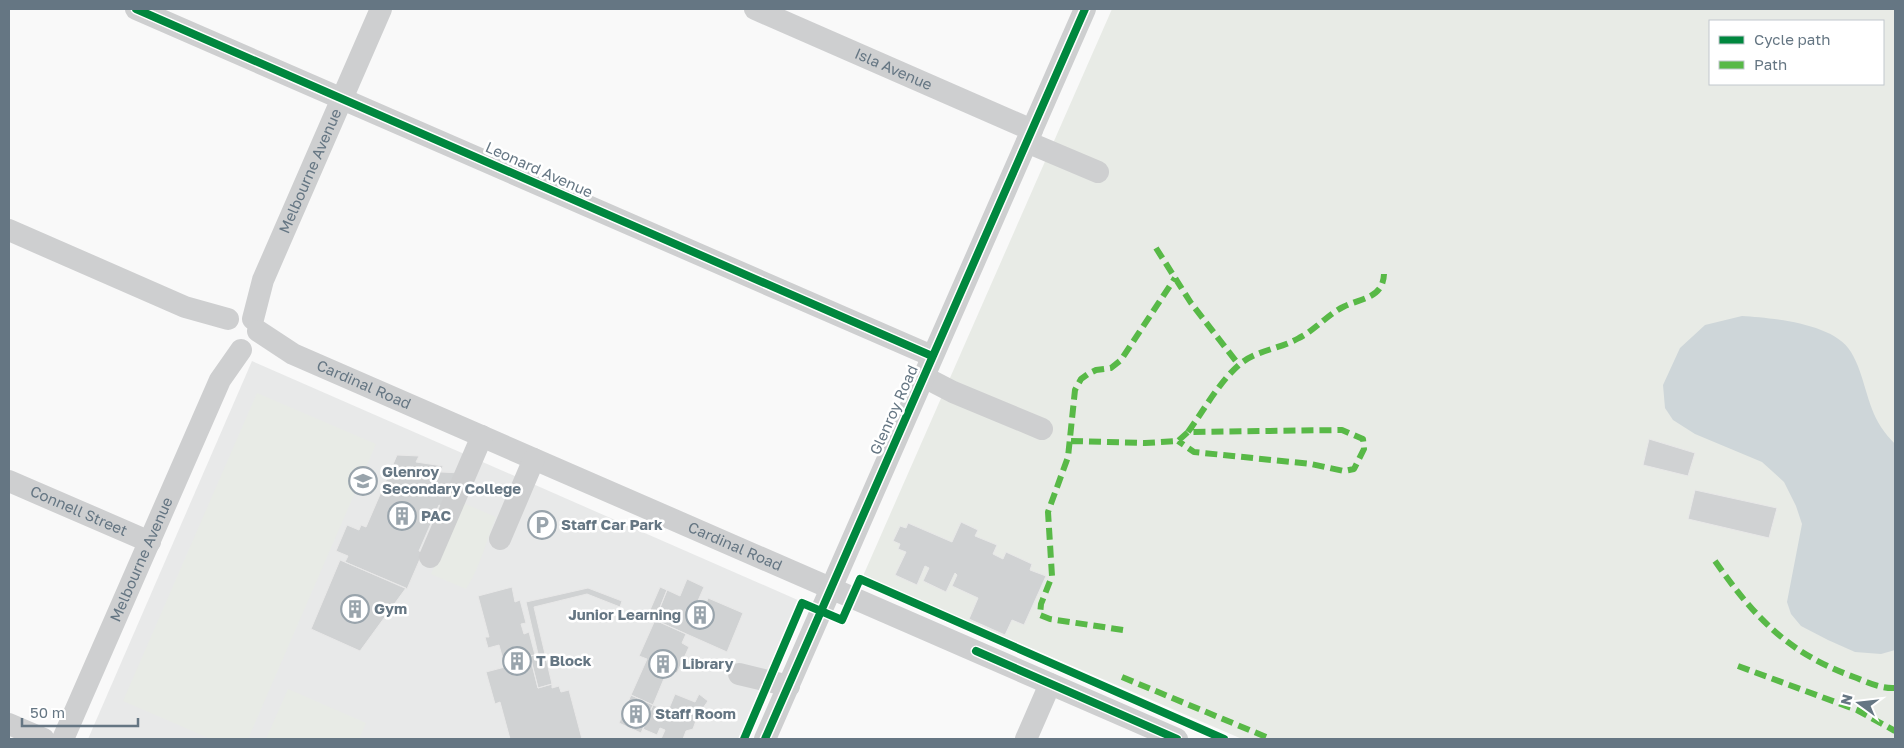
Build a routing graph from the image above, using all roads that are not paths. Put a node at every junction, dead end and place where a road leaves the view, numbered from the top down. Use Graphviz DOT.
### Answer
graph roads {
  1 [pos="136,9"];
  2 [pos="381,9"];
  3 [pos="754,9"];
  4 [pos="1084,9"];
  5 [pos="342,98"];
  6 [pos="1029,136"];
  7 [pos="1098,172"];
  8 [pos="9,230"];
  9 [pos="240,332"];
  10 [pos="932,356"];
  11 [pos="924,377"];
  12 [pos="1042,429"];
  13 [pos="482,436"];
  14 [pos="534,459"];
  15 [pos="9,481"];
  16 [pos="500,539"];
  17 [pos="150,542"];
  18 [pos="430,557"];
  19 [pos="830,589"];
  20 [pos="739,674"];
  21 [pos="1050,684"];
  22 [pos="788,686"];
  23 [pos="9,724"];
  24 [pos="44,739"];
  25 [pos="63,739"];
  26 [pos="765,739"];
  27 [pos="1026,739"];
  28 [pos="1177,739"];
  1 -- 5 [label="street, Leonard Avenue"];
  2 -- 5 [label="street, Melbourne Avenue"];
  3 -- 6 [label="street, Isla Avenue"];
  4 -- 6 [label="street, Glenroy Road"];
  5 -- 9 [label="street, Melbourne Avenue"];
  5 -- 10 [label="street, Leonard Avenue"];
  6 -- 7 [label="street, Isla Avenue"];
  6 -- 10 [label="street, Glenroy Road"];
  8 -- 9 [label="street, Cardinal Road"];
  9 -- 13 [label="street, Cardinal Road"];
  9 -- 17 [label="street, Melbourne Avenue"];
  10 -- 11 [label="street, Glenroy Road"];
  11 -- 12 [label="street"];
  11 -- 19 [label="street, Glenroy Road"];
  13 -- 14 [label="street, Cardinal Road"];
  13 -- 18 [label="street"];
  14 -- 16 [label="street"];
  14 -- 19 [label="street, Cardinal Road"];
  15 -- 17 [label="street, Connell Street"];
  17 -- 25 [label="street, Melbourne Avenue"];
  19 -- 21 [label="street, Cardinal Road"];
  19 -- 22 [label="street, Glenroy Road"];
  20 -- 22 [label="street"];
  21 -- 27 [label="street"];
  21 -- 28 [label="street, Cardinal Road"];
  22 -- 26 [label="street, Glenroy Road"];
  23 -- 24 [label="street"];
}
